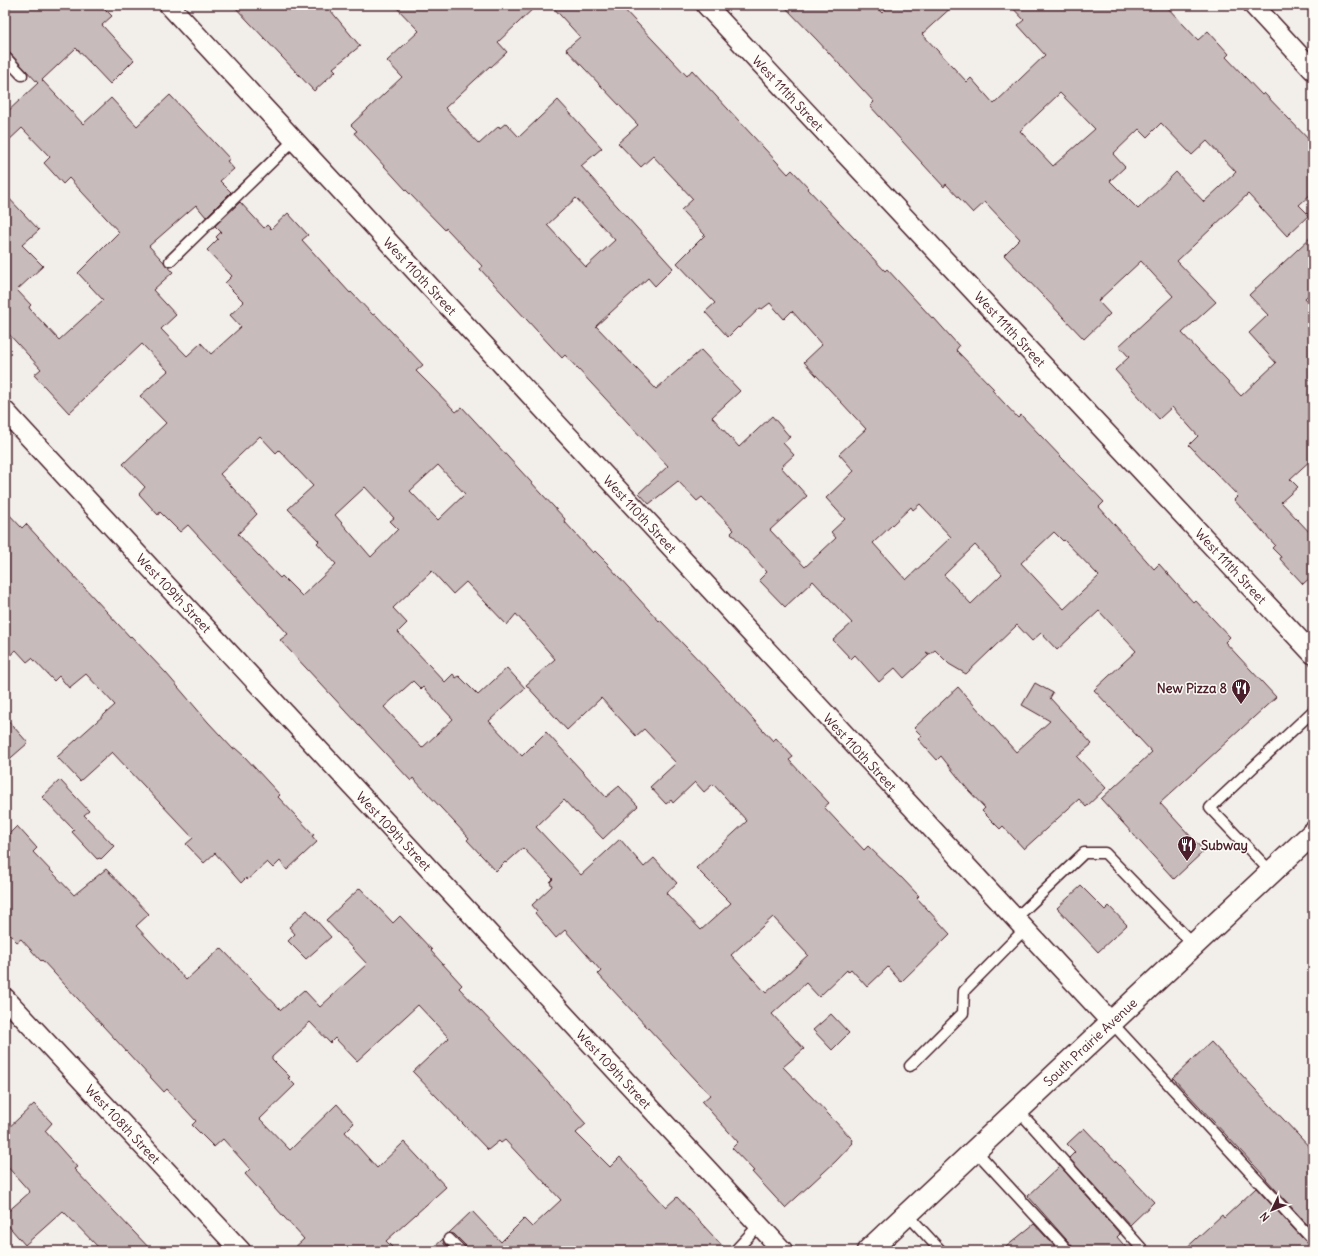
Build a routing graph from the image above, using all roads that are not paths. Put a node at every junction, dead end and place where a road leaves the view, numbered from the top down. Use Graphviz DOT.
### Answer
graph roads {
  1 [pos="169,5"];
  2 [pos="706,5"];
  3 [pos="1253,5"];
  4 [pos="5,57"];
  5 [pos="1313,70"];
  6 [pos="22,74"];
  7 [pos="294,140"];
  8 [pos="170,260"];
  9 [pos="5,411"];
  10 [pos="1313,654"];
  11 [pos="1313,711"];
  12 [pos="1313,833"];
  13 [pos="1271,872"];
  14 [pos="1020,924"];
  15 [pos="1194,945"];
  16 [pos="5,998"];
  17 [pos="1111,1022"];
  18 [pos="910,1066"];
  19 [pos="1018,1110"];
  20 [pos="975,1150"];
  21 [pos="907,1214"];
  22 [pos="759,1225"];
  23 [pos="1310,1237"];
  24 [pos="449,1239"];
  25 [pos="241,1251"];
  26 [pos="461,1251"];
  27 [pos="735,1251"];
  28 [pos="783,1251"];
  29 [pos="868,1251"];
  30 [pos="941,1251"];
  31 [pos="1068,1251"];
  32 [pos="1144,1251"];
  1 -- 7 [label="street, West 110th Street"];
  2 -- 10 [label="street, West 111th Street"];
  3 -- 5 [label="street"];
  4 -- 6 [label="lane"];
  7 -- 8 [label="lane"];
  7 -- 14 [label="street, West 110th Street"];
  9 -- 22 [label="street, West 109th Street"];
  11 -- 13 [label="lane"];
  12 -- 13 [label="main road, South Prairie Avenue"];
  13 -- 15 [label="main road, South Prairie Avenue"];
  14 -- 15 [label="lane"];
  14 -- 17 [label="street, West 110th Street"];
  14 -- 18 [label="lane"];
  15 -- 17 [label="main road, South Prairie Avenue"];
  16 -- 25 [label="street, West 108th Street"];
  17 -- 19 [label="main road, South Prairie Avenue"];
  17 -- 23 [label="lane"];
  19 -- 20 [label="main road, South Prairie Avenue"];
  19 -- 32 [label="lane"];
  20 -- 21 [label="main road, South Prairie Avenue"];
  20 -- 31 [label="lane"];
  21 -- 29 [label="main road, South Prairie Avenue"];
  21 -- 30 [label="lane"];
  22 -- 27 [label="lane"];
  22 -- 28 [label="street, West 109th Street"];
  24 -- 26 [label="lane"];
}
